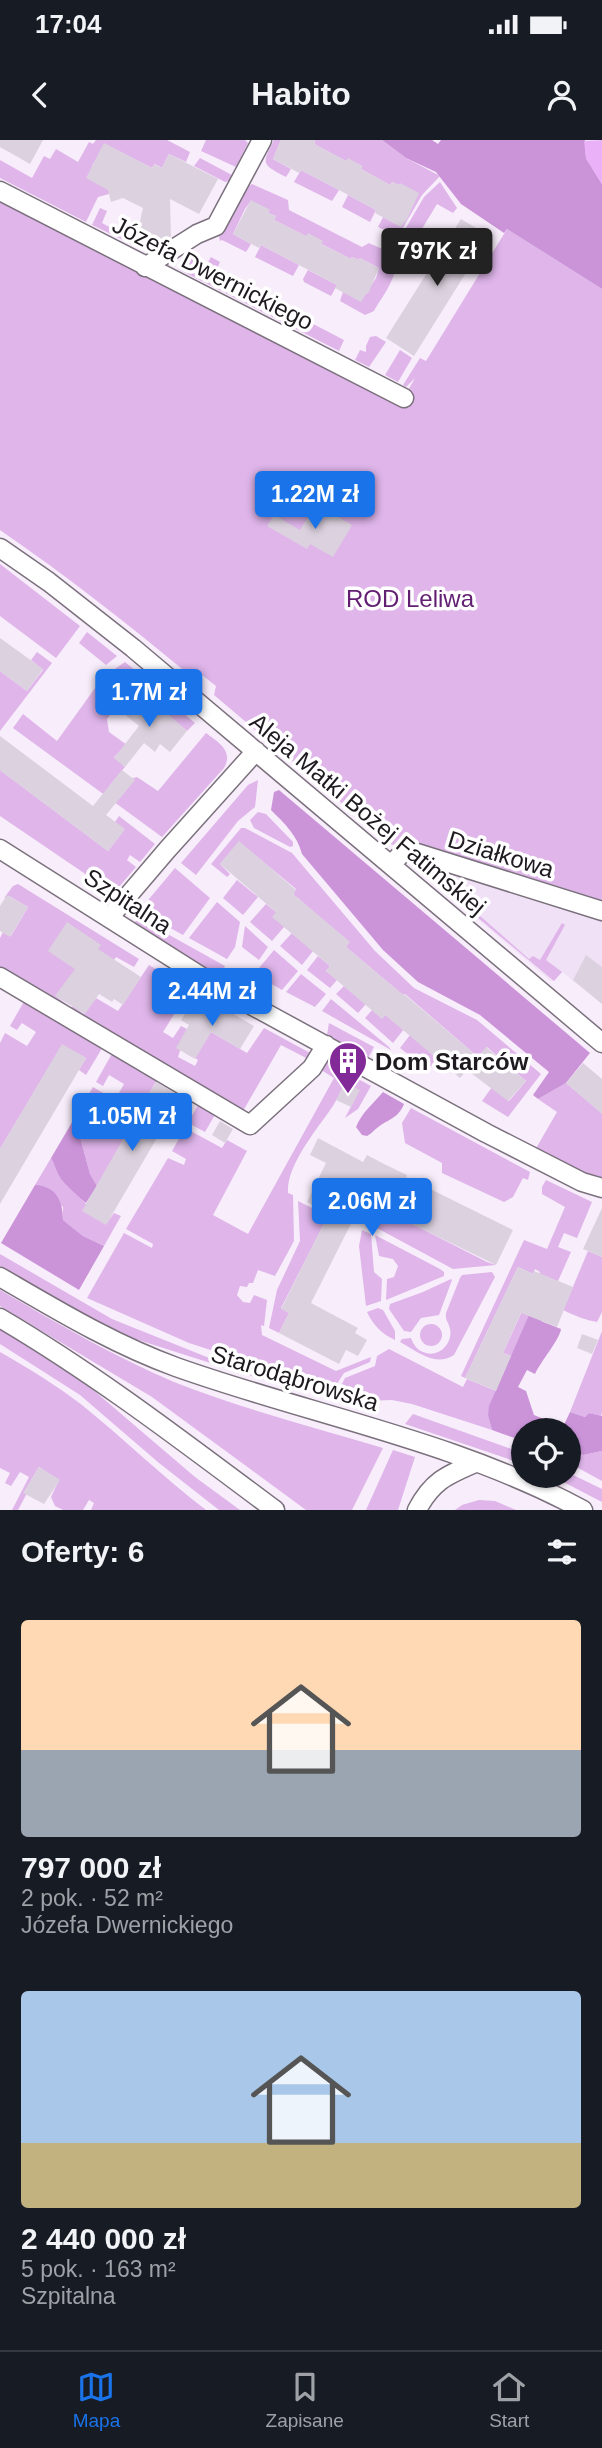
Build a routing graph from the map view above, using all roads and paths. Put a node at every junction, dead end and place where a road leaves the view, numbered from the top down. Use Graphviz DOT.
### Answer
graph roads {
  1 [pos="262,140"];
  2 [pos="0,191"];
  3 [pos="145,267"];
  4 [pos="404,398"];
  5 [pos="0,548"];
  6 [pos="256,751"];
  7 [pos="3,857"];
  8 [pos="391,865"];
  9 [pos="602,911"];
  10 [pos="109,918"];
  11 [pos="0,977"];
  12 [pos="602,1043"];
  13 [pos="326,1045"];
  14 [pos="602,1188"];
  15 [pos="0,1277"];
  16 [pos="0,1318"];
  17 [pos="475,1463"];
  18 [pos="550,1493"];
  19 [pos="275,1510"];
  20 [pos="417,1510"];
  21 [pos="560,1510"];
  22 [pos="583,1510"];
  1 -- 3 [label="street"];
  2 -- 3 [label="street, Józefa Dwernickiego"];
  3 -- 4 [label="street, Józefa Dwernickiego"];
  5 -- 6 [label="street, Aleja Matki Bożej Fatimskiej"];
  6 -- 8 [label="street, Aleja Matki Bożej Fatimskiej"];
  6 -- 10 [label="street"];
  7 -- 10 [label="street, Szpitalna"];
  8 -- 9 [label="street, Działkowa"];
  8 -- 12 [label="street, Aleja Matki Bożej Fatimskiej"];
  10 -- 13 [label="street, Szpitalna"];
  11 -- 13 [label="street"];
  13 -- 14 [label="street, Szpitalna"];
  15 -- 17 [label="street, Starodąbrowska"];
  16 -- 19 [label="street"];
  17 -- 18 [label="street, Starodąbrowska"];
  17 -- 20 [label="street"];
  18 -- 21 [label="street"];
  18 -- 22 [label="street, Starodąbrowska"];
}
